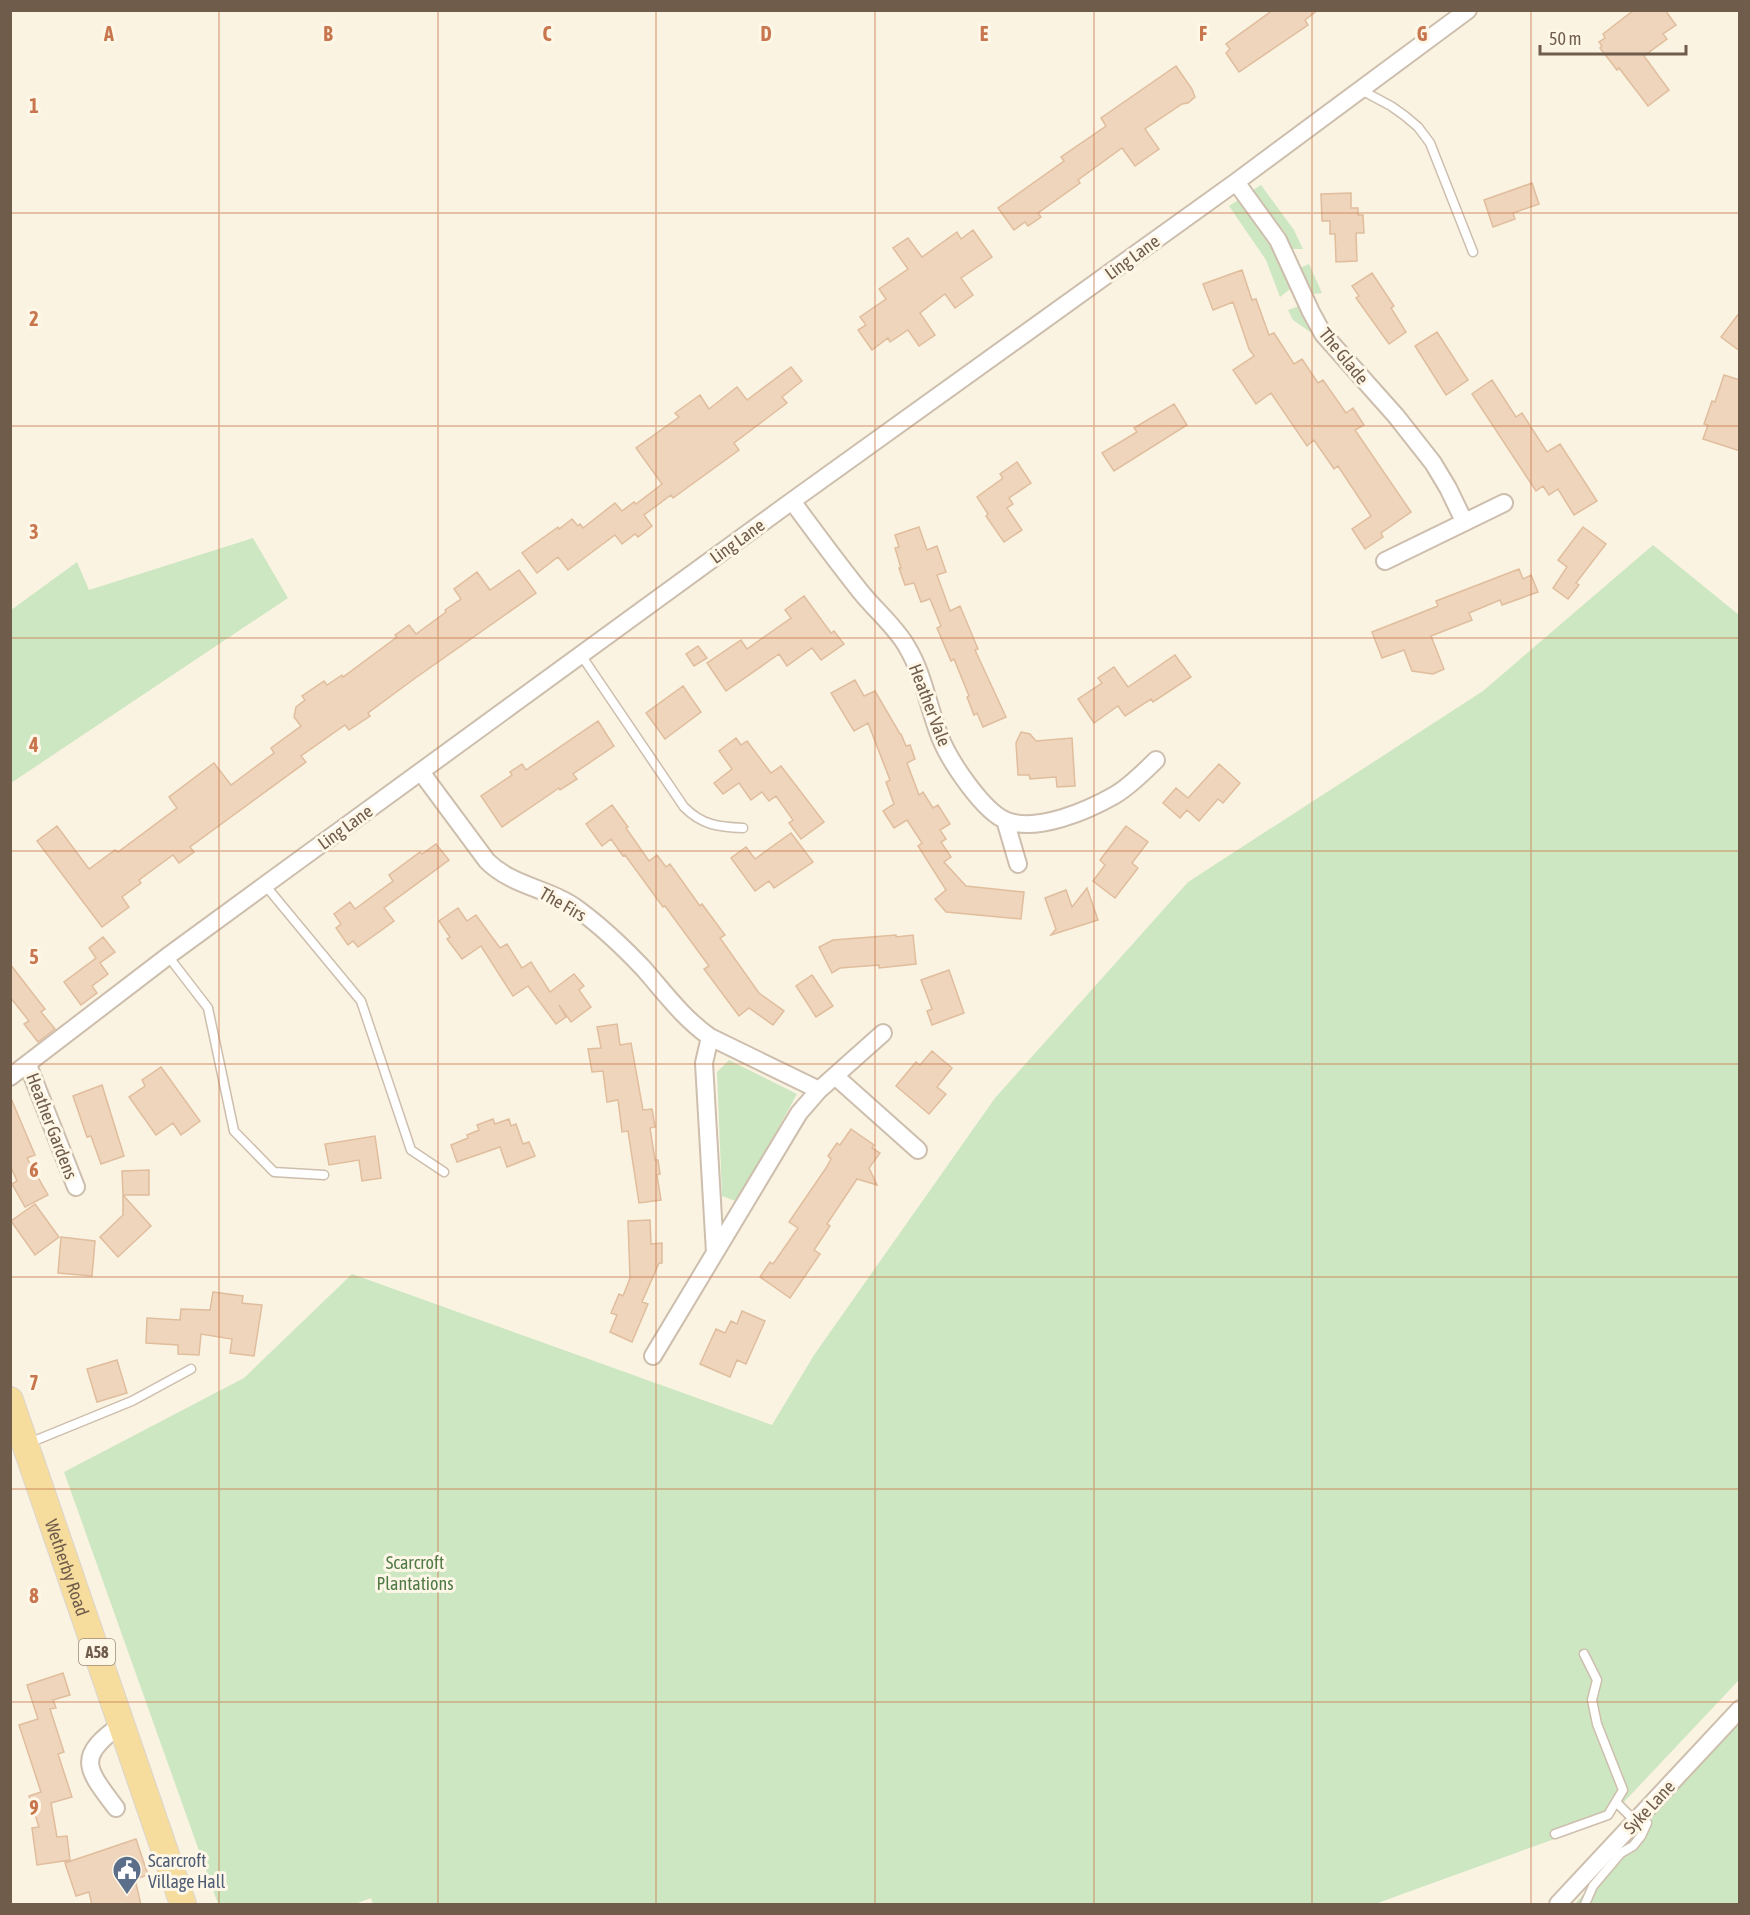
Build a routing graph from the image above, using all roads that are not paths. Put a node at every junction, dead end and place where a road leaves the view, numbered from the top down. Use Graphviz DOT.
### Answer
graph roads {
  1 [pos="1468,10"];
  2 [pos="1361,90"];
  3 [pos="1236,182"];
  4 [pos="1473,252"];
  5 [pos="792,501"];
  6 [pos="1504,503"];
  7 [pos="1464,521"];
  8 [pos="1385,561"];
  9 [pos="580,655"];
  10 [pos="1156,760"];
  11 [pos="421,772"];
  12 [pos="1005,820"];
  13 [pos="743,828"];
  14 [pos="1018,864"];
  15 [pos="265,885"];
  16 [pos="168,956"];
  17 [pos="882,1033"];
  18 [pos="710,1037"];
  19 [pos="28,1065"];
  20 [pos="835,1076"];
  21 [pos="10,1077"];
  22 [pos="819,1090"];
  23 [pos="918,1150"];
  24 [pos="444,1172"];
  25 [pos="324,1175"];
  26 [pos="76,1187"];
  27 [pos="715,1253"];
  28 [pos="652,1356"];
  29 [pos="191,1369"];
  30 [pos="13,1415"];
  31 [pos="26,1445"];
  32 [pos="1584,1654"];
  33 [pos="1740,1709"];
  34 [pos="1740,1721"];
  35 [pos="122,1724"];
  36 [pos="1616,1802"];
  37 [pos="116,1808"];
  38 [pos="1642,1821"];
  39 [pos="1555,1834"];
  40 [pos="183,1905"];
  41 [pos="1558,1905"];
  42 [pos="1585,1905"];
  1 -- 2 [label="street, Ling Lane"];
  2 -- 3 [label="street, Ling Lane"];
  2 -- 4 [label="lane"];
  3 -- 5 [label="street, Ling Lane"];
  3 -- 7 [label="street, The Glade"];
  5 -- 9 [label="street, Ling Lane"];
  5 -- 12 [label="street, Heather Vale"];
  6 -- 7 [label="street"];
  7 -- 8 [label="street"];
  9 -- 11 [label="street, Ling Lane"];
  9 -- 13 [label="lane"];
  10 -- 12 [label="street"];
  11 -- 15 [label="street, Ling Lane"];
  11 -- 18 [label="street, The Firs"];
  12 -- 14 [label="street"];
  15 -- 16 [label="street, Ling Lane"];
  15 -- 24 [label="lane"];
  16 -- 19 [label="street, Ling Lane"];
  16 -- 25 [label="lane"];
  17 -- 20 [label="street"];
  18 -- 22 [label="street, The Firs"];
  18 -- 27 [label="street"];
  19 -- 21 [label="street, Ling Lane"];
  19 -- 26 [label="street, Heather Gardens"];
  20 -- 22 [label="street"];
  20 -- 23 [label="street"];
  22 -- 27 [label="street"];
  27 -- 28 [label="street"];
  29 -- 31 [label="lane"];
  30 -- 31 [label="main road, Wetherby Road / A58"];
  31 -- 35 [label="main road, Wetherby Road / A58"];
  32 -- 36 [label="lane"];
  33 -- 38 [label="street, Syke Lane"];
  34 -- 38 [label="lane"];
  35 -- 37 [label="street"];
  35 -- 40 [label="main road, Wetherby Road / A58"];
  36 -- 38 [label="lane"];
  36 -- 39 [label="lane"];
  38 -- 41 [label="street, Syke Lane"];
  38 -- 42 [label="lane"];
}
